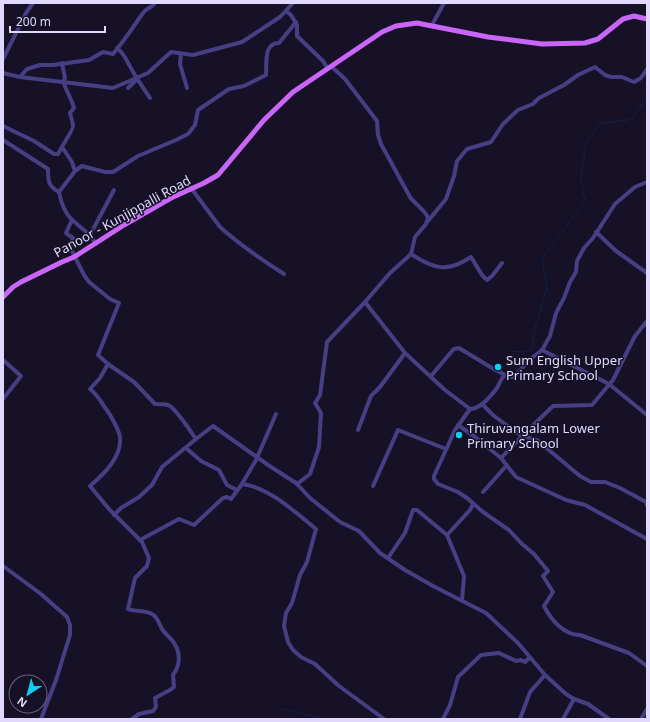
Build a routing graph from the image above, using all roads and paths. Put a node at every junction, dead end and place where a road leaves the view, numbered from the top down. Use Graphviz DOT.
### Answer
graph roads {
  1 [pos="33,3"];
  2 [pos="155,3"];
  3 [pos="293,3"];
  4 [pos="444,3"];
  5 [pos="286,11"];
  6 [pos="647,19"];
  7 [pos="296,22"];
  8 [pos="432,25"];
  9 [pos="117,48"];
  10 [pos="181,54"];
  11 [pos="3,59"];
  12 [pos="62,63"];
  13 [pos="330,68"];
  14 [pos="647,69"];
  15 [pos="3,74"];
  16 [pos="20,77"];
  17 [pos="138,78"];
  18 [pos="63,82"];
  19 [pos="128,88"];
  20 [pos="187,88"];
  21 [pos="150,98"];
  22 [pos="3,126"];
  23 [pos="3,140"];
  24 [pos="62,146"];
  25 [pos="75,171"];
  26 [pos="647,182"];
  27 [pos="191,188"];
  28 [pos="114,190"];
  29 [pos="59,192"];
  30 [pos="72,220"];
  31 [pos="428,221"];
  32 [pos="596,232"];
  33 [pos="90,235"];
  34 [pos="96,244"];
  35 [pos="411,254"];
  36 [pos="74,257"];
  37 [pos="502,263"];
  38 [pos="647,273"];
  39 [pos="284,274"];
  40 [pos="3,297"];
  41 [pos="365,302"];
  42 [pos="647,321"];
  43 [pos="542,350"];
  44 [pos="405,353"];
  45 [pos="3,360"];
  46 [pos="108,364"];
  47 [pos="505,375"];
  48 [pos="431,376"];
  49 [pos="609,384"];
  50 [pos="3,398"];
  51 [pos="482,404"];
  52 [pos="470,409"];
  53 [pos="276,414"];
  54 [pos="647,415"];
  55 [pos="458,425"];
  56 [pos="358,430"];
  57 [pos="522,436"];
  58 [pos="196,439"];
  59 [pos="186,448"];
  60 [pos="446,449"];
  61 [pos="257,457"];
  62 [pos="501,458"];
  63 [pos="507,464"];
  64 [pos="242,484"];
  65 [pos="297,484"];
  66 [pos="374,486"];
  67 [pos="237,490"];
  68 [pos="483,492"];
  69 [pos="473,504"];
  70 [pos="647,505"];
  71 [pos="114,515"];
  72 [pos="447,535"];
  73 [pos="647,539"];
  74 [pos="140,540"];
  75 [pos="388,558"];
  76 [pos="3,566"];
  77 [pos="462,601"];
  78 [pos="529,658"];
  79 [pos="647,666"];
  80 [pos="545,675"];
  81 [pos="574,699"];
  82 [pos="647,709"];
  83 [pos="41,719"];
  84 [pos="132,719"];
  85 [pos="384,719"];
  86 [pos="443,719"];
  87 [pos="520,719"];
  88 [pos="562,719"];
  89 [pos="609,719"];
  90 [pos="642,719"];
  1 -- 11 [label="street"];
  2 -- 9 [label="street"];
  3 -- 5 [label="street"];
  4 -- 8 [label="street"];
  5 -- 7 [label="street"];
  5 -- 10 [label="street"];
  6 -- 8 [label="main road, Panoor - Kunjippalli Road"];
  7 -- 13 [label="street"];
  7 -- 25 [label="street"];
  8 -- 13 [label="main road, Panoor - Kunjippalli Road"];
  9 -- 12 [label="street"];
  9 -- 17 [label="street"];
  10 -- 17 [label="street"];
  10 -- 20 [label="street"];
  12 -- 16 [label="street"];
  12 -- 18 [label="street"];
  13 -- 27 [label="main road, Panoor - Kunjippalli Road"];
  13 -- 31 [label="street"];
  14 -- 31 [label="street"];
  15 -- 16 [label="street"];
  16 -- 18 [label="street"];
  17 -- 18 [label="street"];
  17 -- 19 [label="street"];
  17 -- 21 [label="street"];
  18 -- 24 [label="street"];
  22 -- 24 [label="street"];
  23 -- 29 [label="street"];
  24 -- 25 [label="street"];
  25 -- 29 [label="street"];
  26 -- 32 [label="street"];
  27 -- 34 [label="main road, Panoor - Kunjippalli Road"];
  27 -- 39 [label="street"];
  28 -- 33 [label="street"];
  29 -- 30 [label="street"];
  30 -- 33 [label="street"];
  30 -- 36 [label="street"];
  31 -- 35 [label="street"];
  32 -- 38 [label="street"];
  32 -- 43 [label="street"];
  33 -- 34 [label="street"];
  34 -- 36 [label="main road, Panoor - Kunjippalli Road"];
  35 -- 37 [label="street"];
  35 -- 41 [label="street"];
  36 -- 40 [label="main road, Panoor - Kunjippalli Road"];
  36 -- 46 [label="street"];
  41 -- 44 [label="street"];
  41 -- 65 [label="street"];
  42 -- 49 [label="street"];
  43 -- 47 [label="street"];
  43 -- 49 [label="street"];
  44 -- 48 [label="street"];
  44 -- 56 [label="street"];
  45 -- 50 [label="street"];
  46 -- 58 [label="street"];
  46 -- 71 [label="street"];
  47 -- 48 [label="street"];
  47 -- 51 [label="street"];
  48 -- 52 [label="street"];
  49 -- 54 [label="street"];
  49 -- 57 [label="street"];
  51 -- 52 [label="street"];
  51 -- 57 [label="street"];
  52 -- 55 [label="street"];
  53 -- 61 [label="street"];
  55 -- 60 [label="street"];
  55 -- 62 [label="street"];
  57 -- 62 [label="street"];
  57 -- 70 [label="street"];
  58 -- 59 [label="street"];
  58 -- 61 [label="street"];
  59 -- 67 [label="street"];
  59 -- 71 [label="street"];
  60 -- 66 [label="street"];
  60 -- 69 [label="street"];
  61 -- 64 [label="street"];
  61 -- 65 [label="street"];
  62 -- 63 [label="street"];
  63 -- 68 [label="street"];
  63 -- 73 [label="street"];
  64 -- 67 [label="street"];
  64 -- 85 [label="street"];
  65 -- 75 [label="street"];
  67 -- 74 [label="street"];
  69 -- 72 [label="street"];
  69 -- 79 [label="street"];
  71 -- 74 [label="street"];
  72 -- 75 [label="street"];
  72 -- 77 [label="street"];
  74 -- 84 [label="street"];
  75 -- 77 [label="street"];
  76 -- 83 [label="street"];
  77 -- 78 [label="street"];
  78 -- 80 [label="street"];
  78 -- 86 [label="street"];
  80 -- 81 [label="street"];
  80 -- 87 [label="street"];
  81 -- 88 [label="street"];
  81 -- 89 [label="street"];
  82 -- 90 [label="street"];
}
